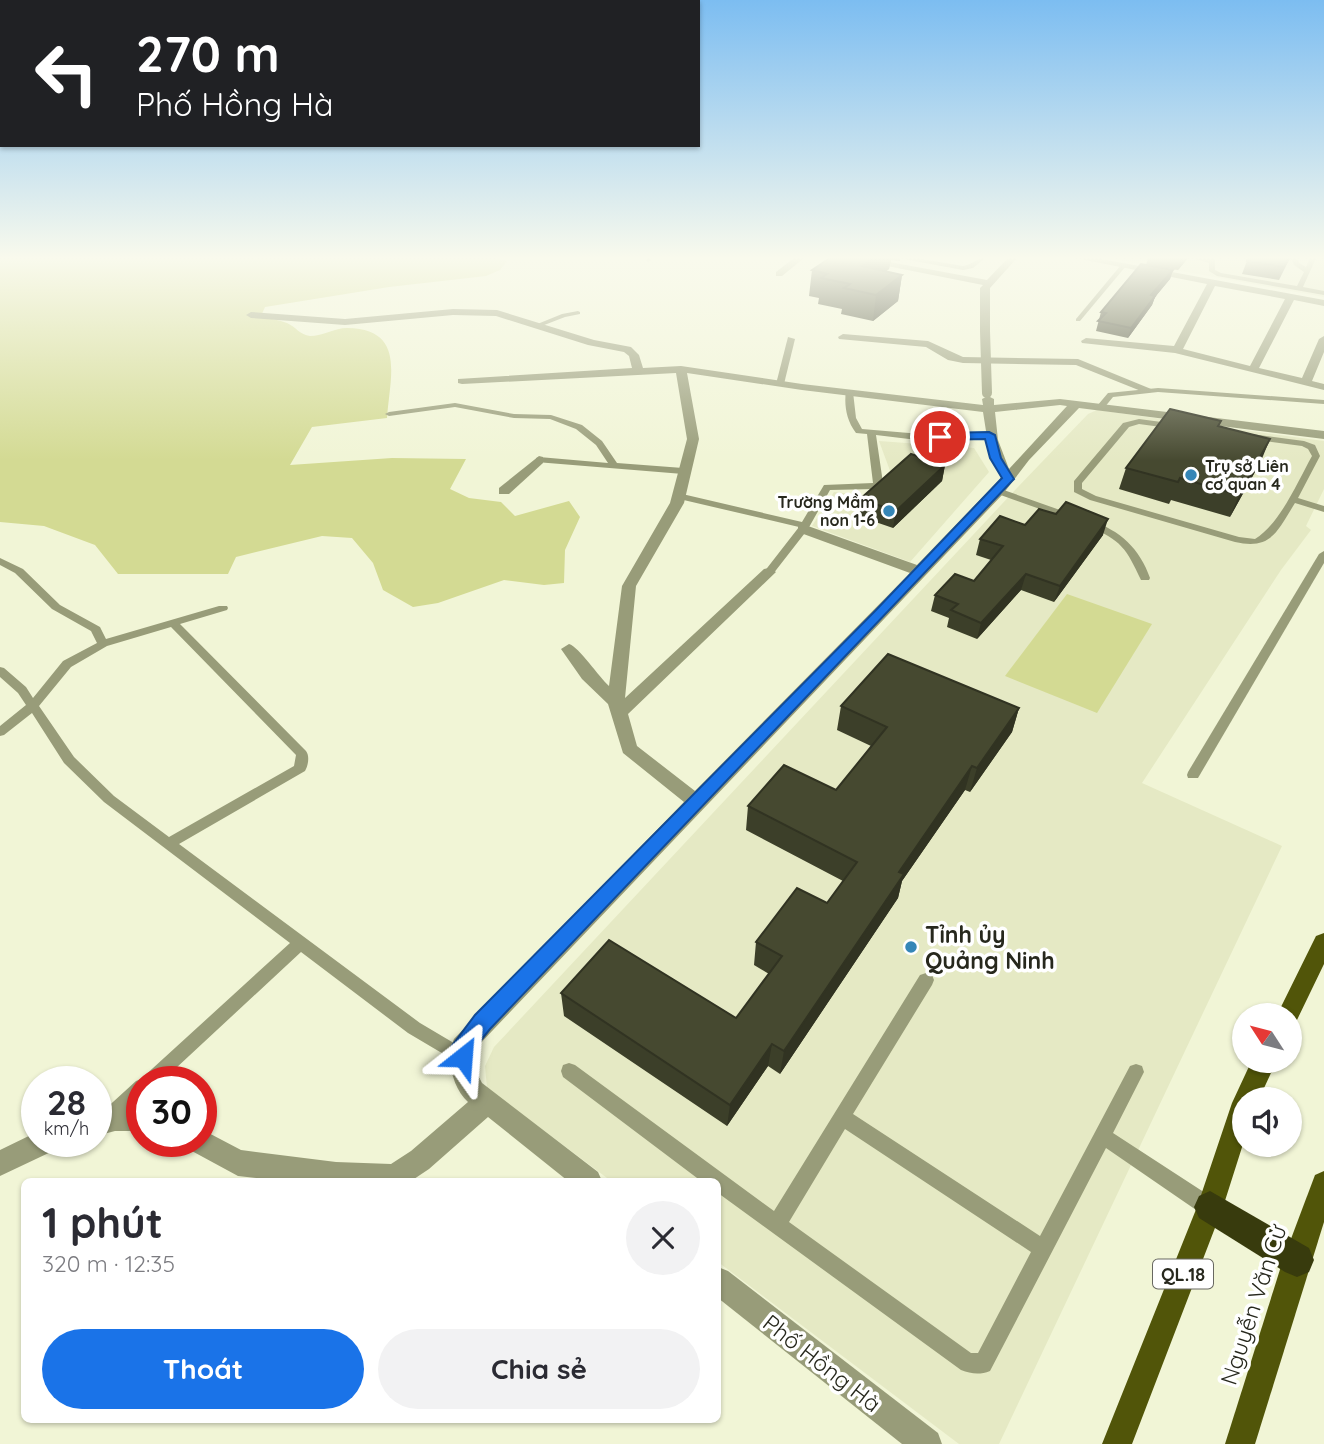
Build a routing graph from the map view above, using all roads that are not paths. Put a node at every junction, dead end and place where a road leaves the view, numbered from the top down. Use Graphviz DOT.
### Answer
graph roads {
  1 [pos="541,325"];
  2 [pos="985,325"];
  3 [pos="1190,325"];
  4 [pos="1277,325"];
  5 [pos="842,337"];
  6 [pos="791,339"];
  7 [pos="1324,339"];
  8 [pos="1086,341"];
  9 [pos="1177,350"];
  10 [pos="639,369"];
  11 [pos="681,369"];
  12 [pos="1253,370"];
  13 [pos="461,381"];
  14 [pos="1306,383"];
  15 [pos="780,384"];
  16 [pos="1324,387"];
  17 [pos="1150,391"];
  18 [pos="849,392"];
  19 [pos="1324,402"];
  20 [pos="1076,404"];
  21 [pos="1101,406"];
  22 [pos="989,409"];
  23 [pos="390,414"];
  24 [pos="871,433"];
  25 [pos="989,435"];
  26 [pos="1324,435"];
  27 [pos="539,460"];
  28 [pos="614,465"];
  29 [pos="683,471"];
  30 [pos="1003,485"];
  31 [pos="504,491"];
  32 [pos="678,496"];
  33 [pos="1293,500"];
  34 [pos="1324,509"];
  35 [pos="804,528"];
  36 [pos="1324,554"];
  37 [pos="0,561"];
  38 [pos="919,571"];
  39 [pos="769,572"];
  40 [pos="1145,578"];
  41 [pos="223,608"];
  42 [pos="173,623"];
  43 [pos="103,644"];
  44 [pos="569,649"];
  45 [pos="0,671"];
  46 [pos="33,706"];
  47 [pos="618,708"];
  48 [pos="0,732"];
  49 [pos="1193,775"];
  50 [pos="697,802"];
  51 [pos="168,844"];
  52 [pos="1324,942"];
  53 [pos="300,943"];
  54 [pos="926,980"];
  55 [pos="1294,1003"];
  56 [pos="463,1057"];
  57 [pos="165,1066"];
  58 [pos="569,1071"];
  59 [pos="1136,1072"];
  60 [pos="126,1100"];
  61 [pos="487,1102"];
  62 [pos="112,1112"];
  63 [pos="842,1117"];
  64 [pos="1102,1136"];
  65 [pos="1232,1140"];
  66 [pos="217,1151"];
  67 [pos="21,1153"];
  68 [pos="0,1163"];
  69 [pos="585,1178"];
  70 [pos="712,1178"];
  71 [pos="1324,1184"];
  72 [pos="721,1185"];
  73 [pos="1210,1207"];
  74 [pos="776,1225"];
  75 [pos="1043,1250"];
  76 [pos="1297,1260"];
  77 [pos="721,1283"];
  78 [pos="927,1444"];
  79 [pos="1117,1444"];
  80 [pos="1240,1444"];
  1 -- 10 [label="street"];
  2 -- 22 [label="street, bridge"];
  3 -- 9 [label="street"];
  4 -- 12 [label="street"];
  5 -- 17 [label="street"];
  6 -- 15 [label="lane"];
  7 -- 14 [label="street"];
  8 -- 9 [label="street"];
  9 -- 12 [label="street"];
  10 -- 11 [label="street"];
  10 -- 13 [label="street"];
  11 -- 15 [label="street"];
  11 -- 29 [label="street"];
  12 -- 14 [label="street"];
  14 -- 16 [label="street"];
  15 -- 18 [label="street"];
  17 -- 19 [label="lane"];
  17 -- 21 [label="lane"];
  18 -- 22 [label="street"];
  18 -- 24 [label="lane"];
  20 -- 21 [label="street"];
  20 -- 22 [label="street"];
  20 -- 30 [label="street"];
  21 -- 26 [label="street"];
  22 -- 25 [label="street"];
  23 -- 28 [label="lane"];
  24 -- 25 [label="lane"];
  24 -- 35 [label="lane"];
  25 -- 30 [label="street"];
  27 -- 28 [label="lane"];
  27 -- 31 [label="street"];
  28 -- 29 [label="lane"];
  29 -- 32 [label="street"];
  30 -- 38 [label="street"];
  30 -- 40 [label="lane"];
  32 -- 35 [label="lane"];
  32 -- 47 [label="street"];
  33 -- 33 [label="lane"];
  33 -- 34 [label="lane"];
  35 -- 38 [label="street"];
  35 -- 39 [label="lane"];
  36 -- 49 [label="lane"];
  37 -- 43 [label="lane"];
  38 -- 50 [label="street"];
  39 -- 47 [label="street"];
  41 -- 42 [label="lane"];
  42 -- 43 [label="lane"];
  42 -- 51 [label="lane"];
  43 -- 46 [label="lane"];
  44 -- 47 [label="street"];
  45 -- 46 [label="lane"];
  46 -- 48 [label="lane"];
  46 -- 51 [label="lane"];
  47 -- 50 [label="street"];
  50 -- 56 [label="street"];
  51 -- 53 [label="lane"];
  52 -- 55 [label="main road"];
  53 -- 56 [label="lane"];
  53 -- 57 [label="lane"];
  54 -- 63 [label="lane"];
  56 -- 61 [label="street"];
  58 -- 70 [label="lane"];
  59 -- 64 [label="lane"];
  60 -- 62 [label="lane"];
  61 -- 66 [label="street"];
  61 -- 69 [label="street"];
  63 -- 74 [label="lane"];
  63 -- 75 [label="lane"];
  64 -- 73 [label="lane"];
  64 -- 75 [label="lane"];
  65 -- 73 [label="main road, QL.18"];
  67 -- 68 [label="street"];
  71 -- 76 [label="main road, Nguyễn Văn Cừ"];
  72 -- 74 [label="lane"];
  73 -- 76 [label="highway"];
  73 -- 79 [label="main road, QL.18"];
  74 -- 75 [label="lane"];
  76 -- 80 [label="main road, Nguyễn Văn Cừ"];
  77 -- 78 [label="street, Phố Hồng Hà"];
}
